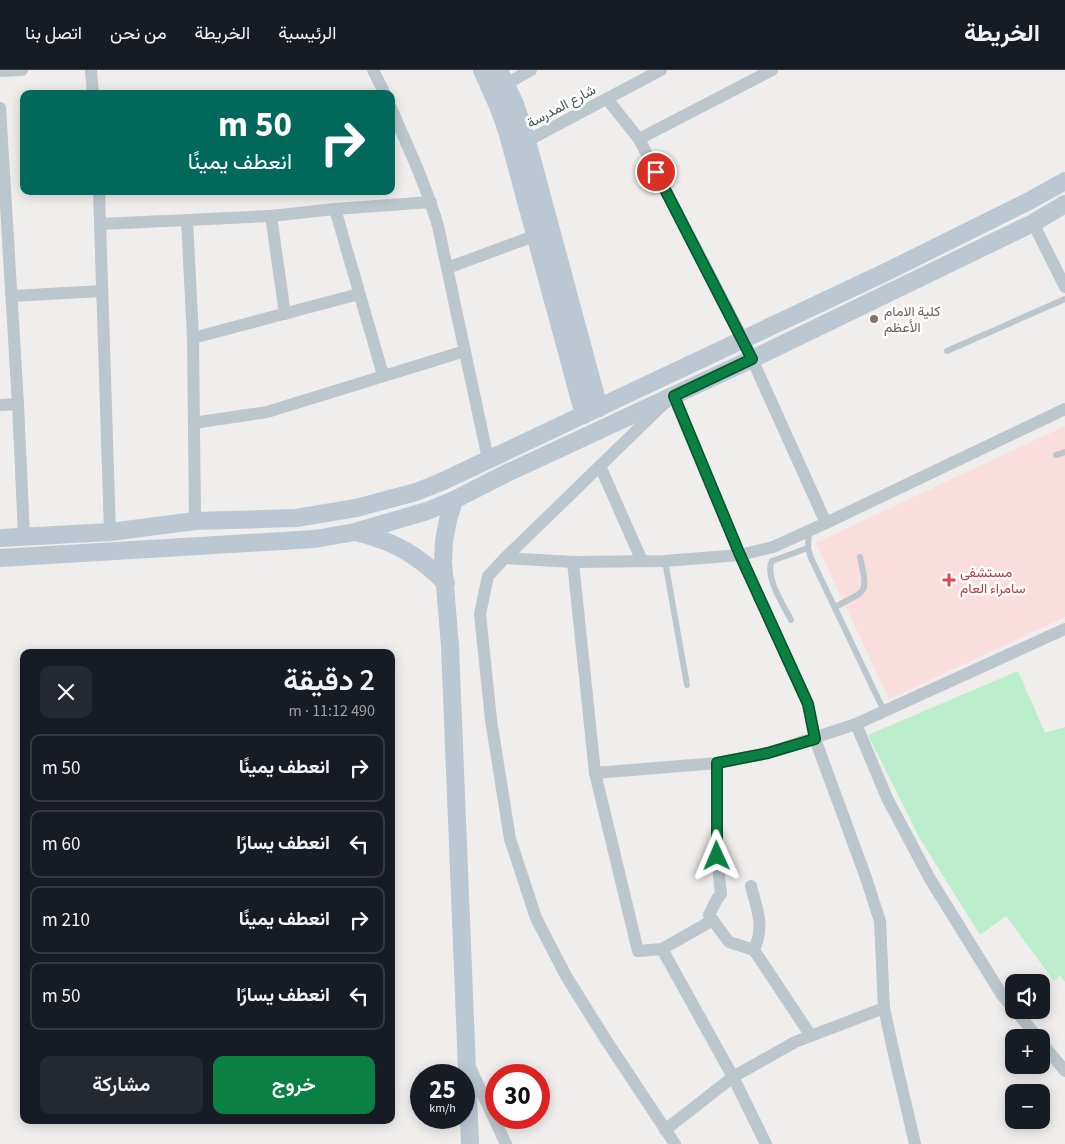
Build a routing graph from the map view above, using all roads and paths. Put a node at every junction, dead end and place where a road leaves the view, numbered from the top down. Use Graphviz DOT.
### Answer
graph roads {
  1 [pos="22,70"];
  2 [pos="92,70"];
  3 [pos="373,70"];
  4 [pos="482,70"];
  5 [pos="531,70"];
  6 [pos="772,70"];
  7 [pos="0,71"];
  8 [pos="655,72"];
  9 [pos="502,77"];
  10 [pos="93,90"];
  11 [pos="383,90"];
  12 [pos="607,99"];
  13 [pos="0,108"];
  14 [pos="395,125"];
  15 [pos="507,131"];
  16 [pos="639,139"];
  17 [pos="527,141"];
  18 [pos="1065,181"];
  19 [pos="99,195"];
  20 [pos="431,202"];
  21 [pos="1065,204"];
  22 [pos="336,209"];
  23 [pos="4,210"];
  24 [pos="271,216"];
  25 [pos="187,220"];
  26 [pos="1033,222"];
  27 [pos="101,224"];
  28 [pos="534,236"];
  29 [pos="447,268"];
  30 [pos="1065,287"];
  31 [pos="101,291"];
  32 [pos="359,294"];
  33 [pos="12,296"];
  34 [pos="1065,299"];
  35 [pos="285,314"];
  36 [pos="193,338"];
  37 [pos="743,339"];
  38 [pos="465,351"];
  39 [pos="947,351"];
  40 [pos="752,359"];
  41 [pos="383,375"];
  42 [pos="674,396"];
  43 [pos="18,404"];
  44 [pos="0,405"];
  45 [pos="1065,409"];
  46 [pos="592,411"];
  47 [pos="194,423"];
  48 [pos="1065,452"];
  49 [pos="1056,455"];
  50 [pos="488,459"];
  51 [pos="600,466"];
  52 [pos="454,500"];
  53 [pos="228,520"];
  54 [pos="195,521"];
  55 [pos="826,523"];
  56 [pos="809,531"];
  57 [pos="110,532"];
  58 [pos="355,532"];
  59 [pos="24,536"];
  60 [pos="0,538"];
  61 [pos="229,544"];
  62 [pos="808,548"];
  63 [pos="740,555"];
  64 [pos="860,557"];
  65 [pos="0,558"];
  66 [pos="505,558"];
  67 [pos="642,561"];
  68 [pos="665,561"];
  69 [pos="573,562"];
  70 [pos="446,583"];
  71 [pos="834,607"];
  72 [pos="791,620"];
  73 [pos="1065,629"];
  74 [pos="687,685"];
  75 [pos="884,711"];
  76 [pos="856,724"];
  77 [pos="815,739"];
  78 [pos="717,763"];
  79 [pos="595,773"];
  80 [pos="751,886"];
  81 [pos="712,920"];
  82 [pos="662,949"];
  83 [pos="754,950"];
  84 [pos="1005,998"];
  85 [pos="884,1008"];
  86 [pos="1022,1019"];
  87 [pos="1031,1029"];
  88 [pos="811,1036"];
  89 [pos="1050,1052"];
  90 [pos="467,1061"];
  91 [pos="1065,1070"];
  92 [pos="732,1077"];
  93 [pos="666,1130"];
  94 [pos="470,1144"];
  95 [pos="506,1144"];
  96 [pos="675,1144"];
  97 [pos="766,1144"];
  98 [pos="916,1144"];
  1 -- 7 [label="street"];
  2 -- 10 [label="street"];
  3 -- 11 [label="street"];
  4 -- 15 [label="main road"];
  5 -- 9 [label="street"];
  6 -- 16 [label="street"];
  8 -- 12 [label="street, شارع المدرسة"];
  9 -- 17 [label="main road"];
  12 -- 16 [label="street"];
  12 -- 17 [label="street, شارع المدرسة"];
  13 -- 23 [label="street"];
  14 -- 20 [label="street"];
  15 -- 17 [label="street"];
  15 -- 28 [label="main road"];
  16 -- 37 [label="street"];
  17 -- 46 [label="main road"];
  18 -- 37 [label="main road"];
  19 -- 27 [label="street"];
  20 -- 22 [label="street"];
  20 -- 29 [label="street"];
  21 -- 26 [label="main road"];
  22 -- 24 [label="street"];
  22 -- 32 [label="street"];
  23 -- 33 [label="street"];
  24 -- 25 [label="street"];
  24 -- 35 [label="street"];
  25 -- 27 [label="street"];
  25 -- 36 [label="street"];
  26 -- 30 [label="street"];
  26 -- 40 [label="main road"];
  27 -- 31 [label="street"];
  28 -- 29 [label="street"];
  28 -- 46 [label="main road"];
  29 -- 38 [label="street"];
  31 -- 33 [label="street"];
  31 -- 57 [label="street"];
  32 -- 35 [label="street"];
  32 -- 41 [label="street"];
  33 -- 43 [label="street"];
  34 -- 39 [label="lane"];
  35 -- 36 [label="street"];
  36 -- 47 [label="street"];
  37 -- 40 [label="street"];
  37 -- 46 [label="main road"];
  38 -- 41 [label="street"];
  38 -- 50 [label="street"];
  40 -- 42 [label="main road"];
  40 -- 55 [label="street"];
  41 -- 47 [label="street"];
  42 -- 51 [label="street"];
  42 -- 52 [label="main road"];
  42 -- 63 [label="street"];
  43 -- 44 [label="street"];
  43 -- 59 [label="street"];
  45 -- 55 [label="street"];
  46 -- 50 [label="main road"];
  47 -- 54 [label="street"];
  48 -- 49 [label="lane"];
  50 -- 53 [label="main road"];
  51 -- 66 [label="street"];
  51 -- 67 [label="street"];
  52 -- 58 [label="main road"];
  52 -- 70 [label="main road"];
  53 -- 54 [label="main road"];
  53 -- 61 [label="main road"];
  54 -- 57 [label="main road"];
  55 -- 56 [label="street"];
  56 -- 62 [label="lane"];
  56 -- 63 [label="street"];
  57 -- 59 [label="main road"];
  58 -- 61 [label="main road"];
  58 -- 70 [label="main road"];
  59 -- 60 [label="main road"];
  61 -- 65 [label="main road"];
  62 -- 71 [label="lane"];
  62 -- 72 [label="lane"];
  63 -- 68 [label="street"];
  63 -- 77 [label="street"];
  64 -- 71 [label="lane"];
  66 -- 69 [label="street"];
  66 -- 93 [label="street"];
  67 -- 68 [label="street"];
  67 -- 69 [label="street"];
  68 -- 74 [label="lane"];
  69 -- 79 [label="street"];
  70 -- 90 [label="main road"];
  71 -- 75 [label="lane"];
  73 -- 75 [label="street"];
  75 -- 76 [label="street"];
  76 -- 77 [label="street"];
  76 -- 84 [label="street"];
  77 -- 78 [label="street"];
  77 -- 85 [label="street"];
  78 -- 79 [label="street"];
  78 -- 81 [label="street"];
  79 -- 82 [label="street"];
  80 -- 83 [label="street"];
  81 -- 82 [label="street"];
  81 -- 83 [label="street"];
  82 -- 92 [label="street"];
  83 -- 88 [label="street"];
  85 -- 88 [label="street"];
  85 -- 98 [label="street"];
  86 -- 87 [label="street"];
  88 -- 92 [label="street"];
  89 -- 91 [label="street"];
  90 -- 94 [label="main road"];
  90 -- 95 [label="street"];
  92 -- 93 [label="street"];
  92 -- 97 [label="street"];
  93 -- 96 [label="street"];
}
